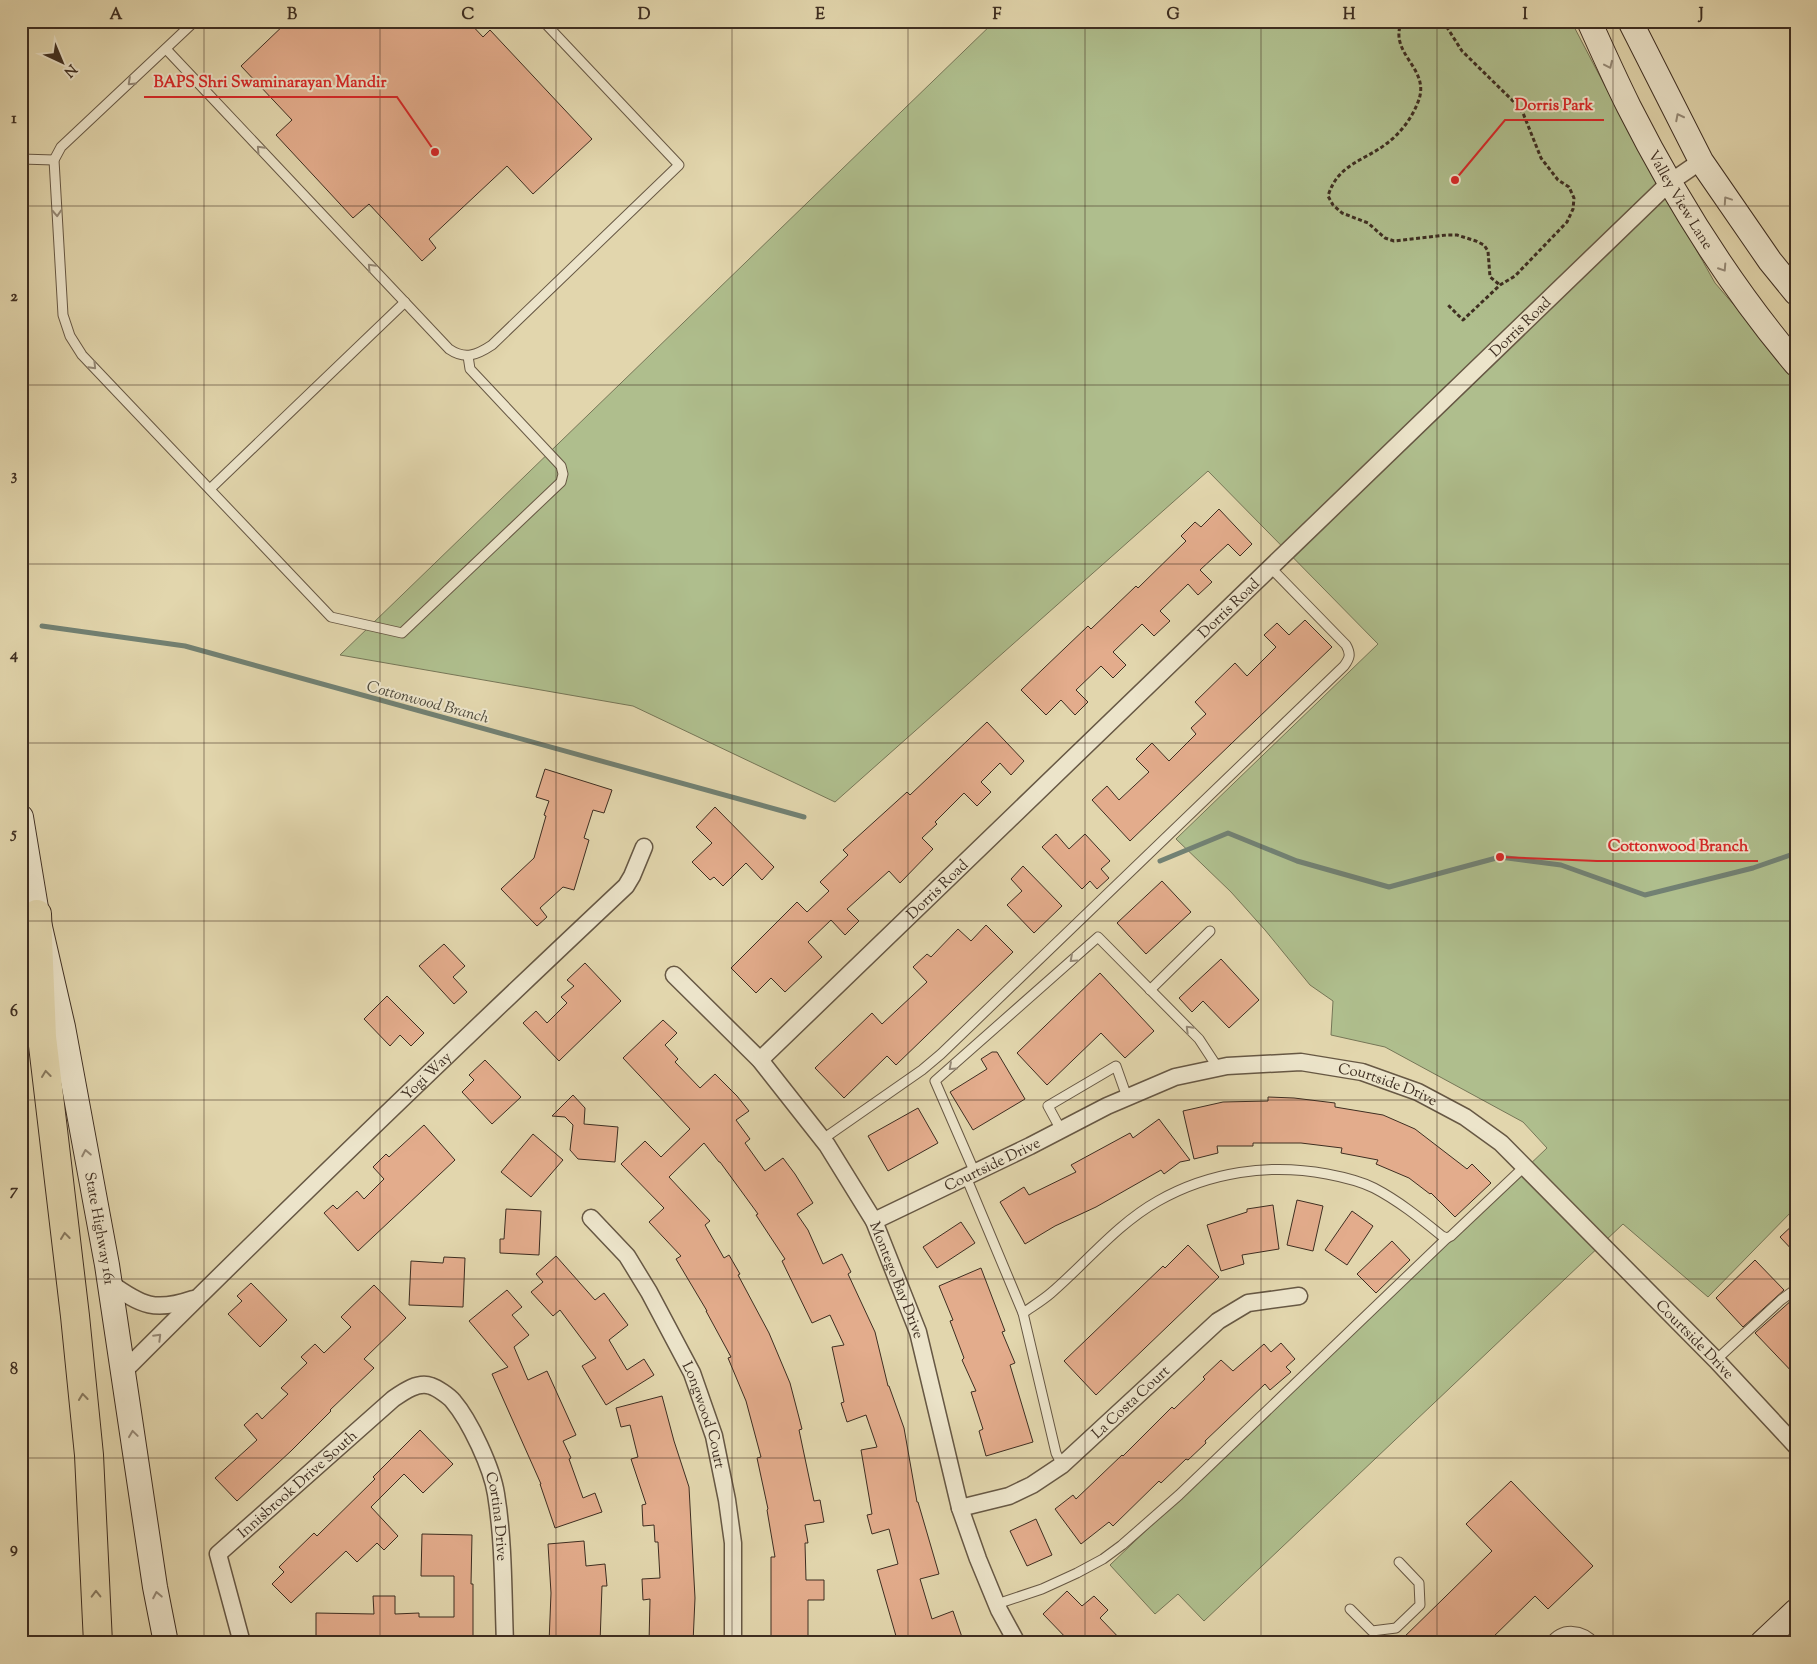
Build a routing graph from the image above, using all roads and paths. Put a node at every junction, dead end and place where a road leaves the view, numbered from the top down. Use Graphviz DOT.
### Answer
graph roads {
  1 [pos="195,21"];
  2 [pos="544,21"];
  3 [pos="1402,21"];
  4 [pos="1443,21"];
  5 [pos="1589,21"];
  6 [pos="1630,21"];
  7 [pos="166,49"];
  8 [pos="21,159"];
  9 [pos="54,160"];
  10 [pos="1701,161"];
  11 [pos="1669,183"];
  12 [pos="1500,285"];
  13 [pos="1796,293"];
  14 [pos="405,302"];
  15 [pos="1448,305"];
  16 [pos="468,356"];
  17 [pos="1796,364"];
  18 [pos="210,489"];
  19 [pos="1270,567"];
  20 [pos="21,817"];
  21 [pos="644,847"];
  22 [pos="37,914"];
  23 [pos="1210,931"];
  24 [pos="674,975"];
  25 [pos="1150,990"];
  26 [pos="760,1060"];
  27 [pos="1218,1068"];
  28 [pos="1127,1098"];
  29 [pos="1061,1130"];
  30 [pos="823,1139"];
  31 [pos="1524,1167"];
  32 [pos="970,1175"];
  33 [pos="590,1218"];
  34 [pos="874,1222"];
  35 [pos="1447,1238"];
  36 [pos="110,1283"];
  37 [pos="1796,1289"];
  38 [pos="1299,1296"];
  39 [pos="198,1298"];
  40 [pos="1024,1313"];
  41 [pos="1716,1360"];
  42 [pos="123,1372"];
  43 [pos="452,1400"];
  44 [pos="1796,1446"];
  45 [pos="1062,1465"];
  46 [pos="960,1508"];
  47 [pos="1399,1562"];
  48 [pos="997,1604"];
  49 [pos="1350,1609"];
  50 [pos="1796,1611"];
  51 [pos="98,1643"];
  52 [pos="166,1643"];
  53 [pos="242,1643"];
  54 [pos="505,1643"];
  55 [pos="733,1643"];
  56 [pos="1016,1643"];
  57 [pos="1550,1643"];
  58 [pos="1595,1643"];
  59 [pos="1762,1643"];
  1 -- 7 [label="lane"];
  2 -- 16 [label="lane"];
  3 -- 12 [label="path"];
  4 -- 12 [label="path"];
  5 -- 11 [label="main road, Valley View Lane, one-way"];
  10 -- 6 [label="main road, one-way"];
  7 -- 9 [label="lane, one-way"];
  14 -- 7 [label="lane, one-way"];
  8 -- 9 [label="lane"];
  9 -- 18 [label="lane, one-way"];
  10 -- 11 [label="street, Dorris Road"];
  13 -- 10 [label="main road, one-way"];
  11 -- 17 [label="main road, Valley View Lane, one-way"];
  11 -- 19 [label="street, Dorris Road"];
  12 -- 15 [label="path"];
  14 -- 16 [label="lane"];
  14 -- 18 [label="lane"];
  16 -- 18 [label="lane"];
  19 -- 26 [label="street, Dorris Road"];
  19 -- 30 [label="lane"];
  20 -- 22 [label="main road, State Highway 161"];
  21 -- 39 [label="street, Yogi Way"];
  36 -- 22 [label="main road, State Highway 161, one-way"];
  51 -- 22 [label="highway, one-way"];
  23 -- 25 [label="lane"];
  24 -- 26 [label="street, Montego Bay Drive"];
  27 -- 25 [label="lane, one-way"];
  25 -- 32 [label="lane, one-way"];
  26 -- 30 [label="street, Montego Bay Drive"];
  27 -- 28 [label="street, Courtside Drive"];
  27 -- 31 [label="street, Courtside Drive"];
  28 -- 29 [label="street, Courtside Drive"];
  28 -- 29 [label="lane"];
  29 -- 32 [label="street, Courtside Drive"];
  30 -- 34 [label="street, Montego Bay Drive"];
  31 -- 35 [label="lane"];
  31 -- 41 [label="street, Courtside Drive"];
  32 -- 34 [label="street, Courtside Drive"];
  32 -- 40 [label="lane"];
  33 -- 55 [label="street, Longwood Court"];
  34 -- 46 [label="street, Montego Bay Drive"];
  35 -- 40 [label="lane"];
  35 -- 48 [label="lane"];
  36 -- 39 [label="street, Yogi Way"];
  36 -- 42 [label="main road, State Highway 161"];
  37 -- 41 [label="lane"];
  38 -- 45 [label="street, La Costa Court"];
  42 -- 39 [label="street, Yogi Way, one-way"];
  40 -- 45 [label="lane"];
  41 -- 44 [label="street, Courtside Drive"];
  52 -- 42 [label="main road, State Highway 161, one-way"];
  43 -- 53 [label="street, Innisbrook Drive South"];
  43 -- 54 [label="street, Cortina Drive"];
  45 -- 46 [label="street, La Costa Court"];
  46 -- 48 [label="street, Montego Bay Drive"];
  47 -- 49 [label="lane"];
  48 -- 56 [label="street, Montego Bay Drive"];
  50 -- 59 [label="main road"];
  57 -- 58 [label="lane"];
}
